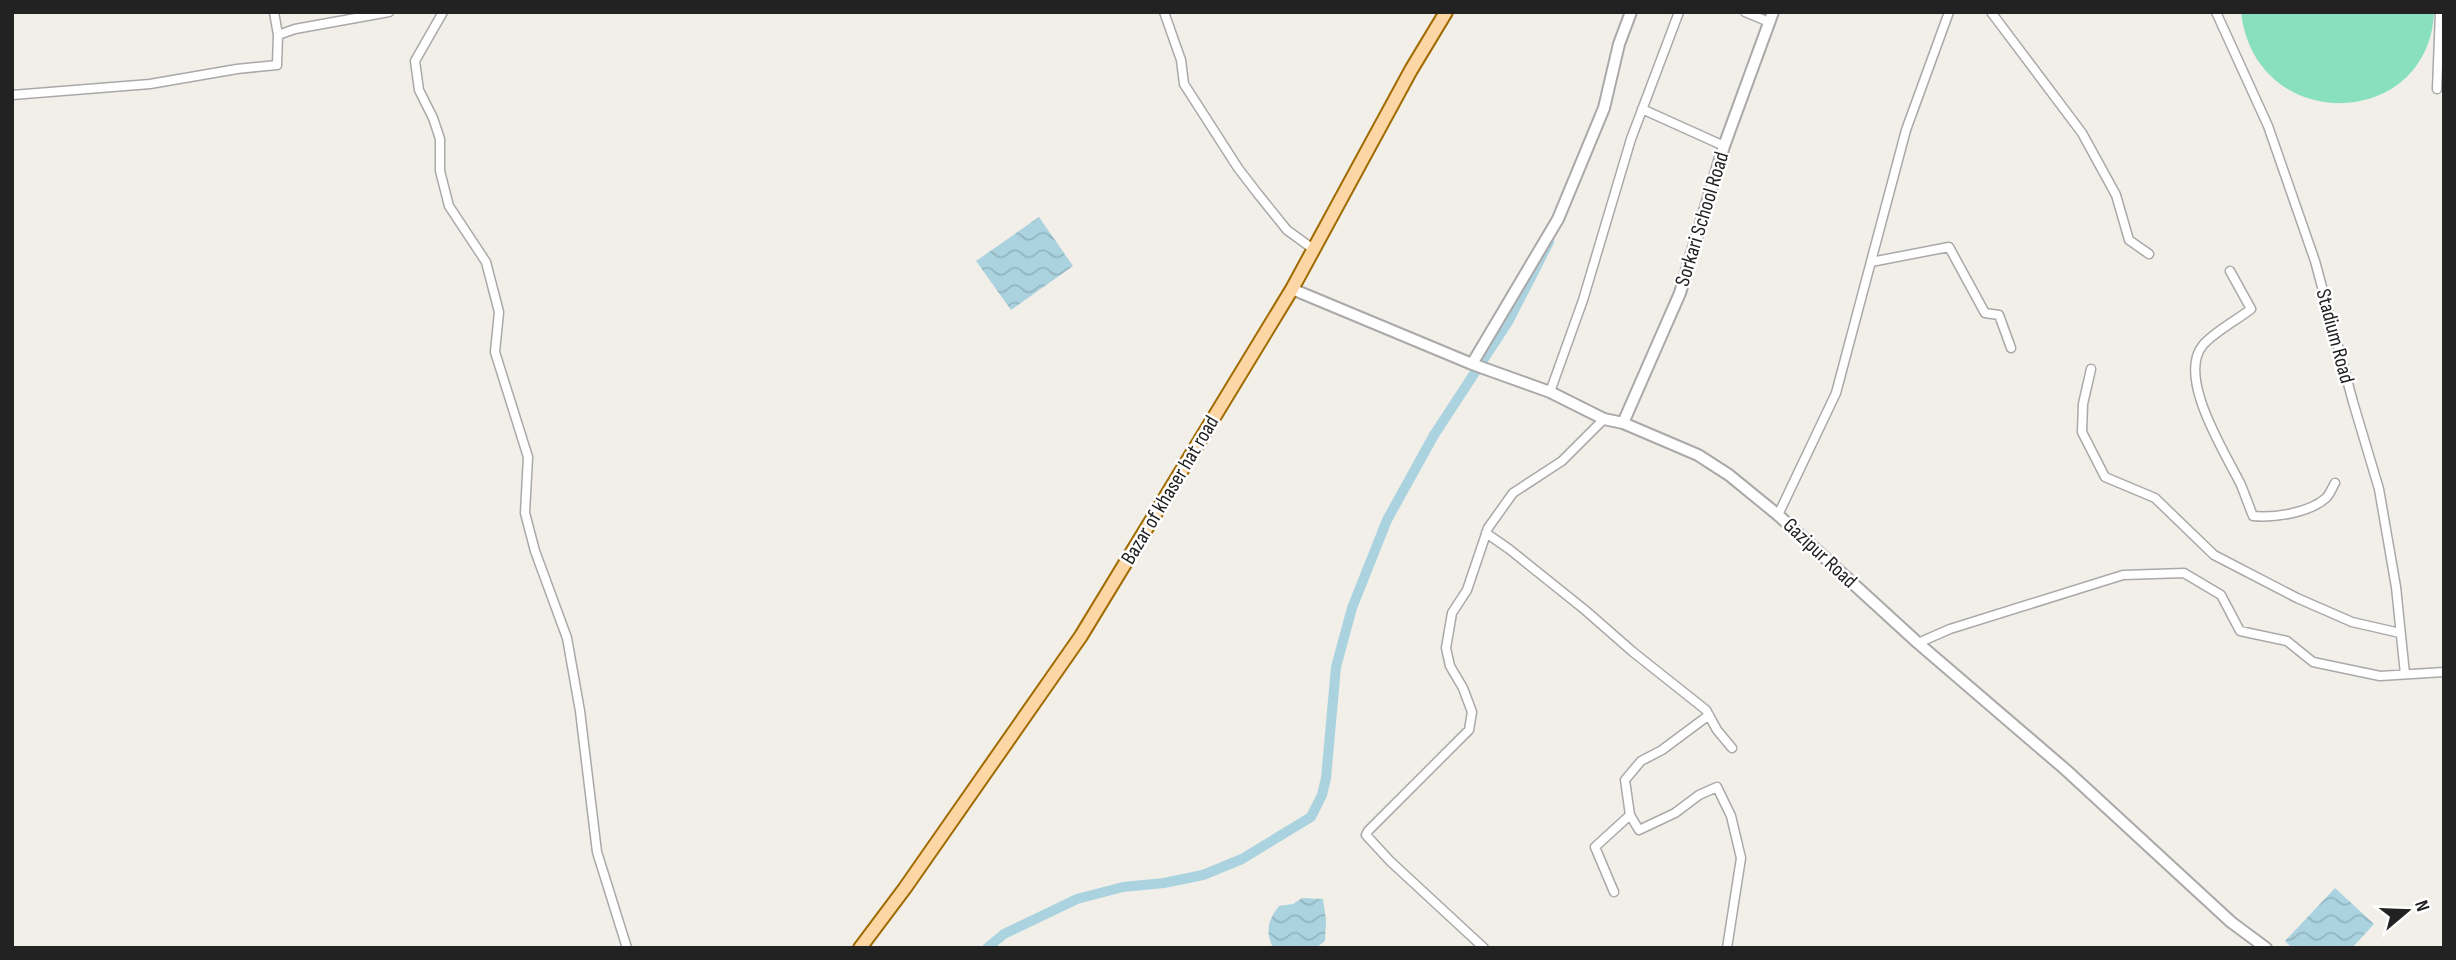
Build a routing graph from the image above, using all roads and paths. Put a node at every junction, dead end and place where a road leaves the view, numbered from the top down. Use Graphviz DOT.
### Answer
graph roads {
  1 [pos="274,12"];
  2 [pos="389,12"];
  3 [pos="443,12"];
  4 [pos="1164,12"];
  5 [pos="1446,12"];
  6 [pos="1631,12"];
  7 [pos="1679,12"];
  8 [pos="1745,12"];
  9 [pos="1949,12"];
  10 [pos="1992,12"];
  11 [pos="2216,12"];
  12 [pos="2440,12"];
  13 [pos="1771,17"];
  14 [pos="278,35"];
  15 [pos="2437,89"];
  16 [pos="12,95"];
  17 [pos="1642,109"];
  18 [pos="1724,146"];
  19 [pos="1313,249"];
  20 [pos="2148,254"];
  21 [pos="1871,262"];
  22 [pos="2231,271"];
  23 [pos="1292,289"];
  24 [pos="2011,348"];
  25 [pos="1472,364"];
  26 [pos="2091,369"];
  27 [pos="1550,393"];
  28 [pos="1604,419"];
  29 [pos="1623,423"];
  30 [pos="2335,483"];
  31 [pos="1778,515"];
  32 [pos="1486,533"];
  33 [pos="2400,632"];
  34 [pos="1918,643"];
  35 [pos="2444,672"];
  36 [pos="2405,674"];
  37 [pos="1709,715"];
  38 [pos="1732,748"];
  39 [pos="1630,815"];
  40 [pos="1614,892"];
  41 [pos="627,948"];
  42 [pos="860,948"];
  43 [pos="1484,948"];
  44 [pos="1727,948"];
  45 [pos="2266,948"];
  1 -- 14 [label="street"];
  2 -- 14 [label="street"];
  3 -- 41 [label="street"];
  4 -- 19 [label="street"];
  5 -- 19 [label="main road, Bazar of khaser hat road"];
  6 -- 25 [label="street"];
  7 -- 17 [label="street"];
  8 -- 13 [label="street"];
  9 -- 21 [label="street"];
  10 -- 20 [label="street"];
  11 -- 33 [label="street, Stadium Road"];
  12 -- 15 [label="street"];
  13 -- 18 [label="street, Sorkari School Road"];
  14 -- 16 [label="street"];
  17 -- 18 [label="street"];
  17 -- 27 [label="street"];
  18 -- 29 [label="street, Sorkari School Road"];
  19 -- 23 [label="main road, Bazar of khaser hat road"];
  21 -- 24 [label="street"];
  21 -- 31 [label="street"];
  22 -- 30 [label="street"];
  23 -- 25 [label="street, Gazipur Road"];
  23 -- 42 [label="main road, Bazar of khaser hat road"];
  25 -- 27 [label="street, Gazipur Road"];
  26 -- 33 [label="street"];
  27 -- 28 [label="street, Gazipur Road"];
  28 -- 29 [label="street, Gazipur Road"];
  28 -- 32 [label="street"];
  29 -- 31 [label="street, Gazipur Road"];
  31 -- 34 [label="street, Gazipur Road"];
  32 -- 37 [label="street"];
  32 -- 43 [label="street"];
  33 -- 36 [label="street, Stadium Road"];
  34 -- 36 [label="street"];
  34 -- 45 [label="street, Gazipur Road"];
  35 -- 36 [label="street"];
  37 -- 38 [label="street"];
  37 -- 39 [label="street"];
  39 -- 40 [label="street"];
  39 -- 44 [label="street"];
}
